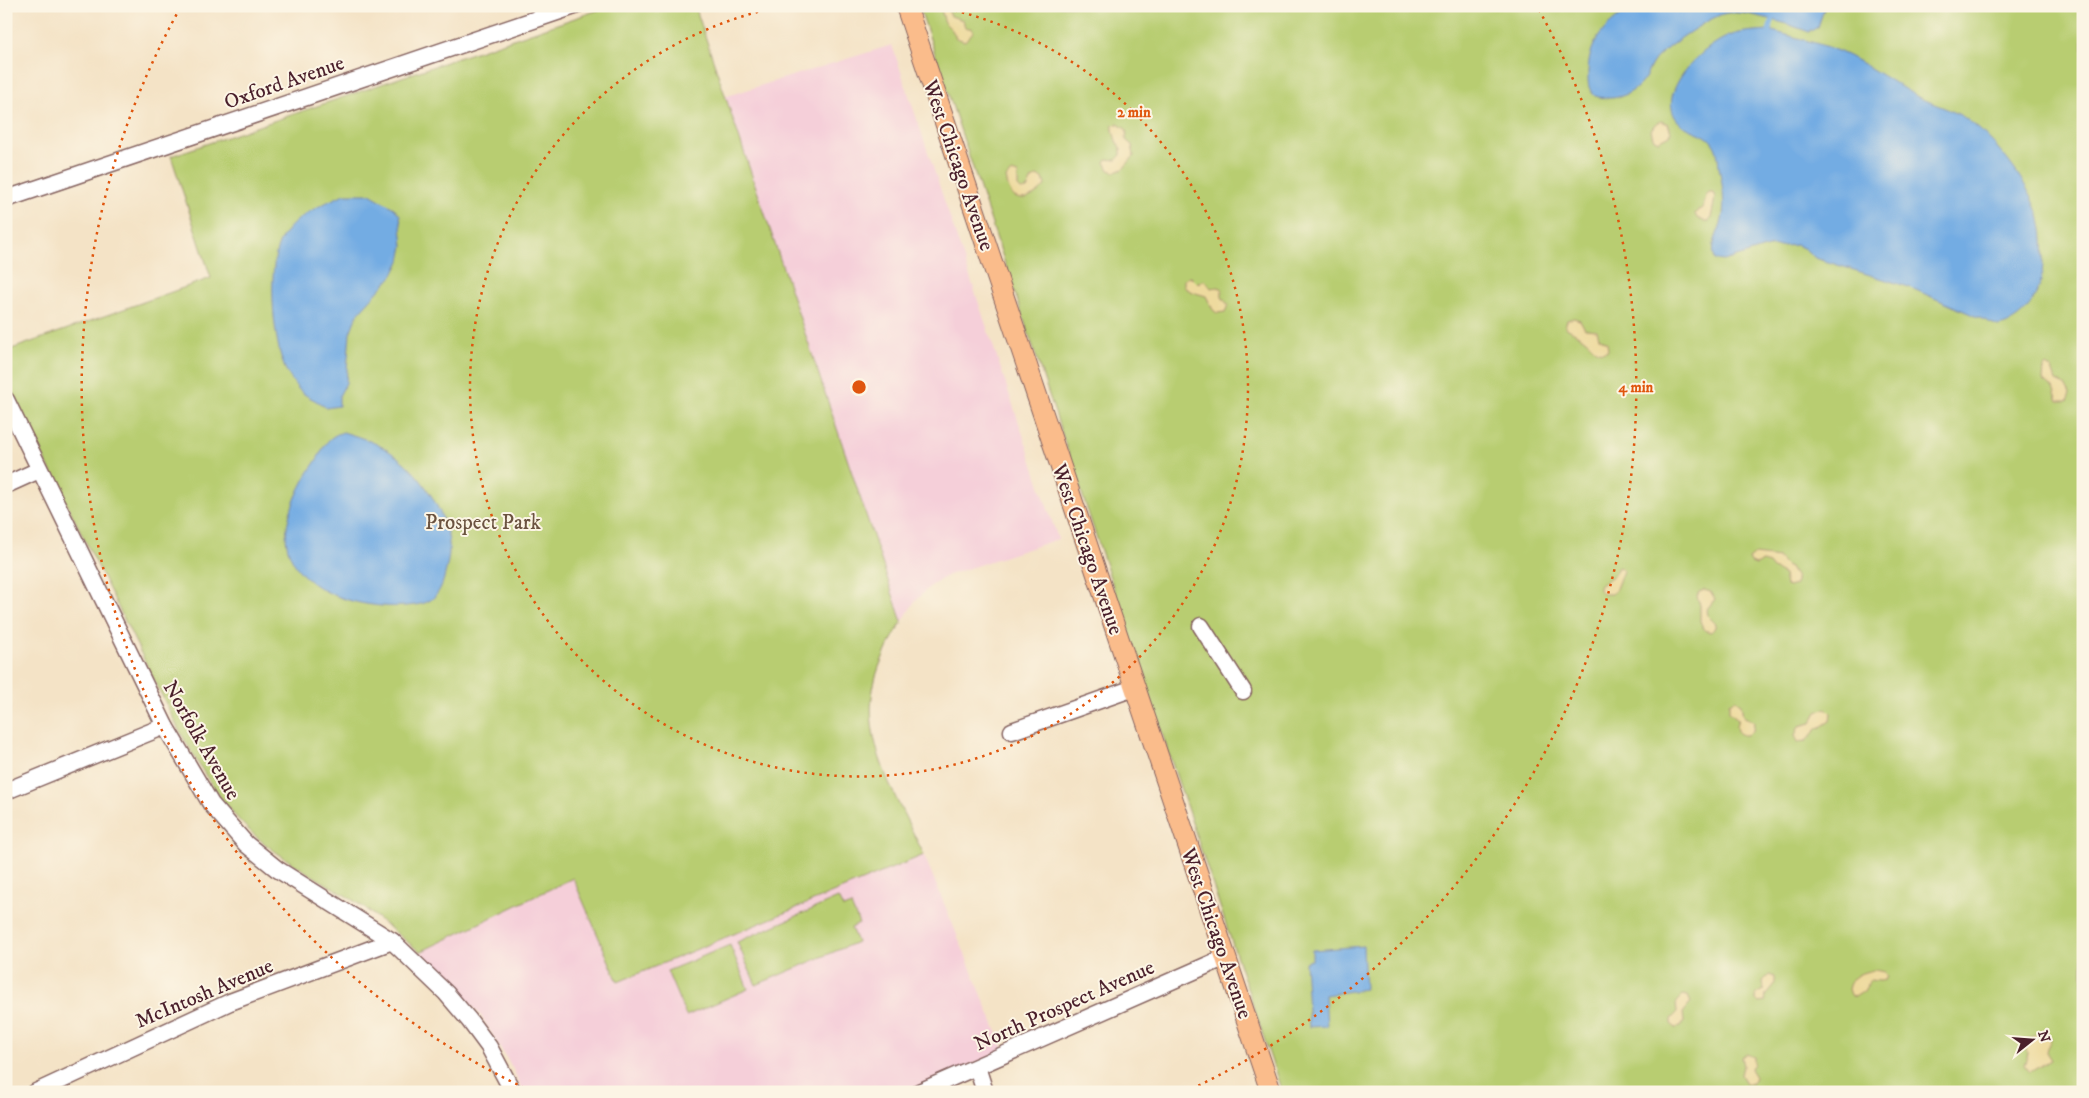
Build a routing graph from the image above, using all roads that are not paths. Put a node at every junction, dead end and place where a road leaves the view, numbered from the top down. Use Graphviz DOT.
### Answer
graph roads {
  1 [pos="575,6"];
  2 [pos="906,6"];
  3 [pos="6,198"];
  4 [pos="6,400"];
  5 [pos="40,470"];
  6 [pos="6,485"];
  7 [pos="1201,626"];
  8 [pos="1134,688"];
  9 [pos="1244,691"];
  10 [pos="165,726"];
  11 [pos="1012,731"];
  12 [pos="6,791"];
  13 [pos="392,941"];
  14 [pos="1226,957"];
  15 [pos="977,1068"];
  16 [pos="36,1092"];
  17 [pos="513,1092"];
  18 [pos="919,1092"];
  19 [pos="985,1092"];
  20 [pos="1271,1092"];
  1 -- 3 [label="street, Oxford Avenue"];
  2 -- 8 [label="main road, West Chicago Avenue"];
  4 -- 5 [label="street, Norfolk Avenue"];
  5 -- 6 [label="street"];
  5 -- 10 [label="street, Norfolk Avenue"];
  7 -- 9 [label="street"];
  8 -- 11 [label="street"];
  8 -- 14 [label="main road, West Chicago Avenue"];
  10 -- 12 [label="street"];
  10 -- 13 [label="street, Norfolk Avenue"];
  13 -- 16 [label="street, McIntosh Avenue"];
  13 -- 17 [label="street, Norfolk Avenue"];
  14 -- 15 [label="street, North Prospect Avenue"];
  14 -- 20 [label="main road, West Chicago Avenue"];
  15 -- 18 [label="street, North Prospect Avenue"];
  15 -- 19 [label="street"];
}
